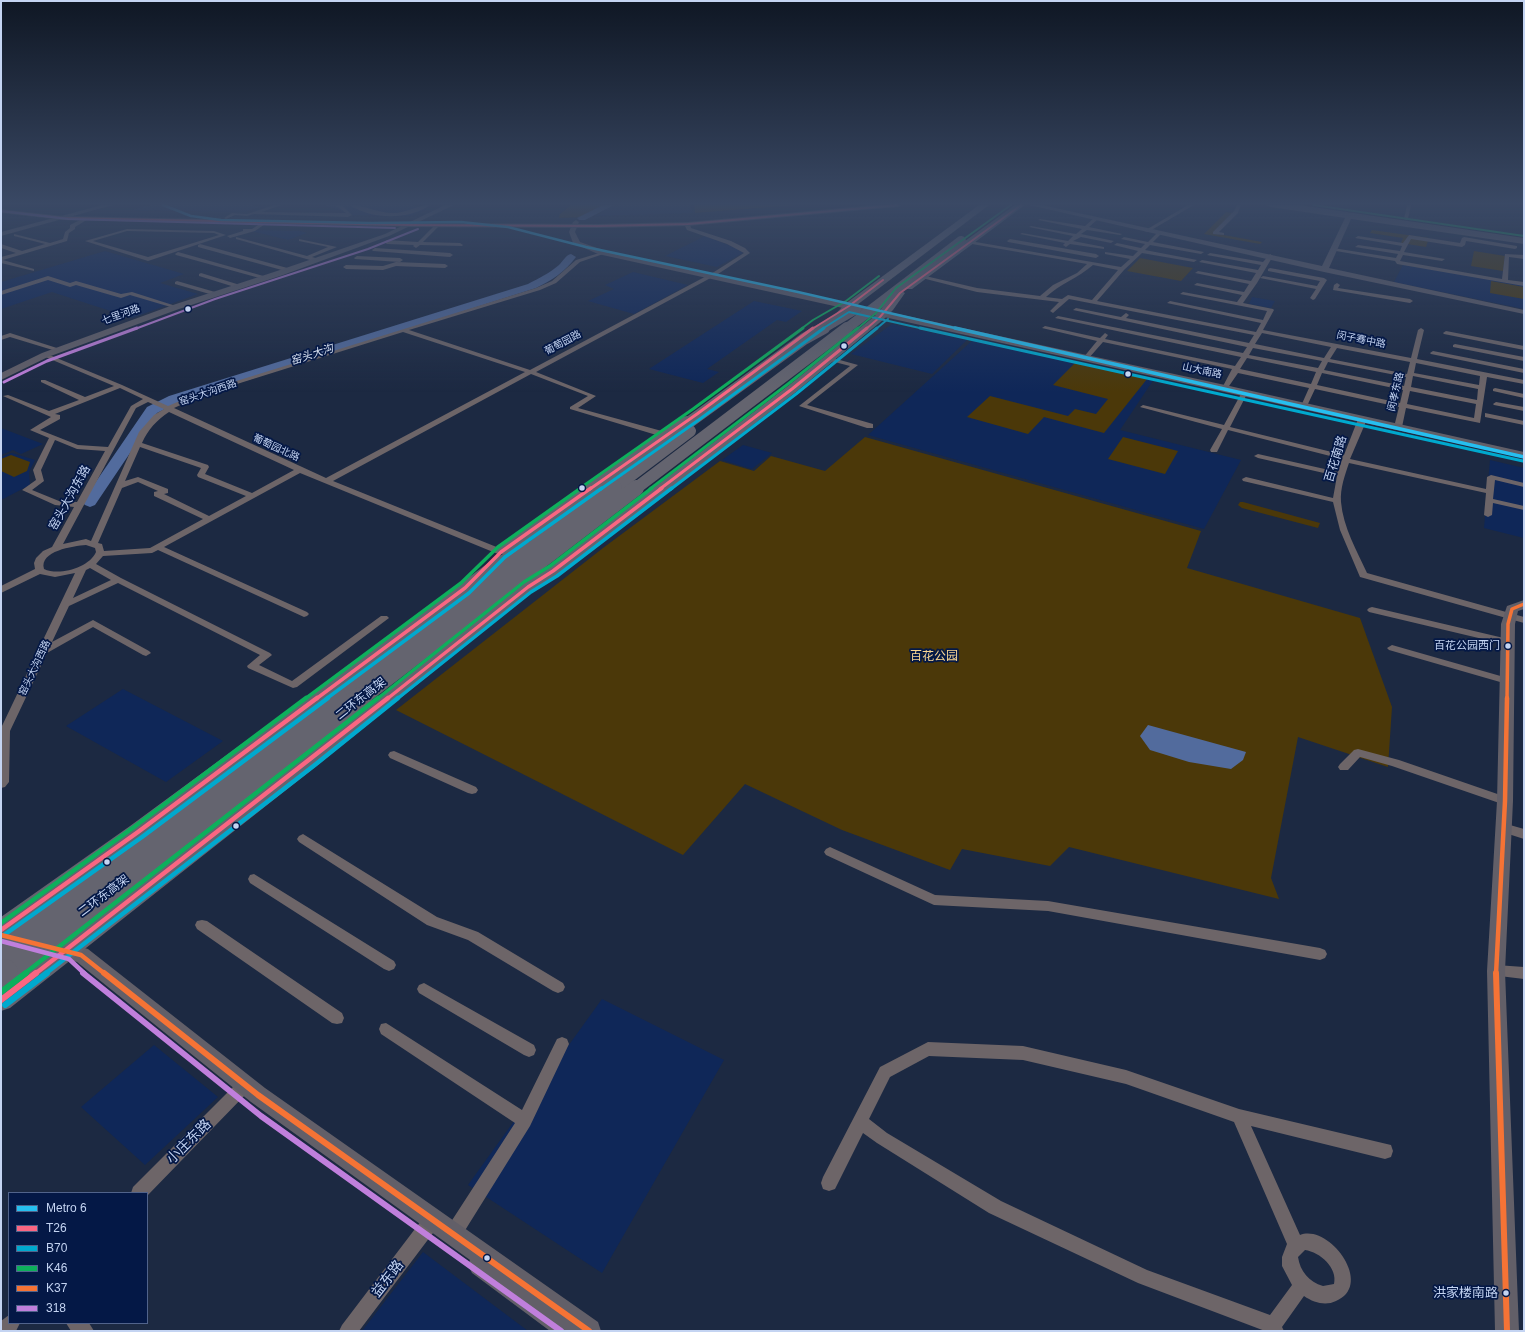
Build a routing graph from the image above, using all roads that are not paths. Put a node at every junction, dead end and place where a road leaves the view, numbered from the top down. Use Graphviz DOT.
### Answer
graph roads {
  1 [pos="23,267"];
  2 [pos="226,267"];
  3 [pos="278,267"];
  4 [pos="297,267"];
  5 [pos="352,267"];
  6 [pos="384,267"];
  7 [pos="572,267"];
  8 [pos="671,267"];
  9 [pos="682,267"];
  10 [pos="724,267"];
  11 [pos="913,267"];
  12 [pos="922,267"];
  13 [pos="936,267"];
  14 [pos="1087,267"];
  15 [pos="1107,267"];
  16 [pos="1125,267"];
  17 [pos="1232,267"];
  18 [pos="1263,267"];
  19 [pos="1315,267"];
  20 [pos="1428,267"];
  21 [pos="1505,267"];
  22 [pos="32,270"];
  23 [pos="289,270"];
  24 [pos="1122,270"];
  25 [pos="1270,270"];
  26 [pos="1327,270"];
  27 [pos="1260,272"];
  28 [pos="1198,273"];
  29 [pos="201,275"];
  30 [pos="710,276"];
  31 [pos="922,277"];
  32 [pos="265,278"];
  33 [pos="1263,278"];
  34 [pos="1504,280"];
  35 [pos="1323,281"];
  36 [pos="177,283"];
  37 [pos="1254,283"];
  38 [pos="1524,284"];
  39 [pos="1197,285"];
  40 [pos="238,286"];
  41 [pos="1315,287"];
  42 [pos="1,293"];
  43 [pos="213,293"];
  44 [pos="1183,294"];
  45 [pos="1246,294"];
  46 [pos="1042,298"];
  47 [pos="1313,298"];
  48 [pos="1064,301"];
  49 [pos="1410,301"];
  50 [pos="1093,302"];
  51 [pos="1170,303"];
  52 [pos="1239,304"];
  53 [pos="176,307"];
  54 [pos="864,309"];
  55 [pos="1131,309"];
  56 [pos="1076,310"];
  57 [pos="1053,311"];
  58 [pos="1524,312"];
  59 [pos="1058,318"];
  60 [pos="1122,319"];
  61 [pos="1265,322"];
  62 [pos="1112,326"];
  63 [pos="1045,328"];
  64 [pos="402,330"];
  65 [pos="816,330"];
  66 [pos="1421,330"];
  67 [pos="1259,332"];
  68 [pos="1446,333"];
  69 [pos="853,335"];
  70 [pos="1,338"];
  71 [pos="1102,339"];
  72 [pos="1335,345"];
  73 [pos="1253,346"];
  74 [pos="1455,346"];
  75 [pos="1524,348"];
  76 [pos="58,350"];
  77 [pos="1433,353"];
  78 [pos="45,355"];
  79 [pos="1246,356"];
  80 [pos="787,357"];
  81 [pos="1086,358"];
  82 [pos="829,359"];
  83 [pos="1524,359"];
  84 [pos="1327,360"];
  85 [pos="1414,361"];
  86 [pos="765,363"];
  87 [pos="1236,369"];
  88 [pos="1320,371"];
  89 [pos="1524,371"];
  90 [pos="529,372"];
  91 [pos="1484,374"];
  92 [pos="1410,375"];
  93 [pos="1,377"];
  94 [pos="43,381"];
  95 [pos="1524,382"];
  96 [pos="120,386"];
  97 [pos="1314,387"];
  98 [pos="1225,388"];
  99 [pos="1482,388"];
  100 [pos="1407,389"];
  101 [pos="1495,390"];
  102 [pos="1245,392"];
  103 [pos="6,396"];
  104 [pos="1524,396"];
  105 [pos="148,399"];
  106 [pos="86,400"];
  107 [pos="1480,404"];
  108 [pos="1496,404"];
  109 [pos="1403,405"];
  110 [pos="1304,406"];
  111 [pos="1143,407"];
  112 [pos="168,408"];
  113 [pos="1524,409"];
  114 [pos="49,414"];
  115 [pos="1488,415"];
  116 [pos="1362,419"];
  117 [pos="1524,423"];
  118 [pos="870,426"];
  119 [pos="1398,427"];
  120 [pos="1226,428"];
  121 [pos="666,435"];
  122 [pos="53,437"];
  123 [pos="137,444"];
  124 [pos="111,449"];
  125 [pos="1214,450"];
  126 [pos="1524,455"];
  127 [pos="1258,456"];
  128 [pos="1346,459"];
  129 [pos="300,470"];
  130 [pos="1342,475"];
  131 [pos="1246,479"];
  132 [pos="326,481"];
  133 [pos="1524,485"];
  134 [pos="118,487"];
  135 [pos="252,496"];
  136 [pos="1490,496"];
  137 [pos="1337,501"];
  138 [pos="80,505"];
  139 [pos="1524,508"];
  140 [pos="1488,515"];
  141 [pos="210,519"];
  142 [pos="94,543"];
  143 [pos="158,547"];
  144 [pos="56,548"];
  145 [pos="100,554"];
  146 [pos="501,557"];
  147 [pos="86,566"];
  148 [pos="40,570"];
  149 [pos="118,580"];
  150 [pos="528,586"];
  151 [pos="2,588"];
  152 [pos="64,605"];
  153 [pos="1372,610"];
  154 [pos="1519,613"];
  155 [pos="304,614"];
  156 [pos="384,618"];
  157 [pos="1508,642"];
  158 [pos="1392,648"];
  159 [pos="43,651"];
  160 [pos="146,653"];
  161 [pos="1507,681"];
  162 [pos="394,755"];
  163 [pos="1344,767"];
  164 [pos="1,784"];
  165 [pos="472,790"];
  166 [pos="1505,801"];
  167 [pos="1504,828"];
  168 [pos="1524,834"];
  169 [pos="303,839"];
  170 [pos="830,852"];
  171 [pos="254,879"];
  172 [pos="202,926"];
  173 [pos="1,930"];
  174 [pos="1,935"];
  175 [pos="1,951"];
  176 [pos="69,952"];
  177 [pos="1320,954"];
  178 [pos="389,965"];
  179 [pos="1524,973"];
  180 [pos="1496,974"];
  181 [pos="1,975"];
  182 [pos="1524,980"];
  183 [pos="558,987"];
  184 [pos="424,989"];
  185 [pos="1,1000"];
  186 [pos="337,1018"];
  187 [pos="386,1029"];
  188 [pos="562,1044"];
  189 [pos="529,1050"];
  190 [pos="240,1090"];
  191 [pos="1239,1116"];
  192 [pos="860,1121"];
  193 [pos="524,1122"];
  194 [pos="1385,1151"];
  195 [pos="829,1183"];
  196 [pos="140,1192"];
  197 [pos="427,1227"];
  198 [pos="453,1234"];
  199 [pos="1296,1244"];
  200 [pos="1302,1285"];
  201 [pos="76,1324"];
  202 [pos="1274,1328"];
  203 [pos="1511,1329"];
  204 [pos="85,1331"];
  205 [pos="348,1331"];
  206 [pos="571,1331"];
  207 [pos="589,1331"];
  1 -- 22 [label="street"];
  2 -- 32 [label="street"];
  3 -- 23 [label="street"];
  4 -- 23 [label="main road, 七里河路"];
  5 -- 6 [label="street"];
  7 -- 64 [label="street, 窑头大沟西路"];
  8 -- 30 [label="main road, 山大南路"];
  9 -- 54 [label="main road, 山大南路"];
  10 -- 30 [label="street, 葡萄园路"];
  11 -- 54 [label="highway, 二环东高架"];
  12 -- 54 [label="highway, 二环东高架, bridge"];
  13 -- 31 [label="highway"];
  14 -- 46 [label="street"];
  15 -- 24 [label="street"];
  16 -- 24 [label="street"];
  17 -- 27 [label="street"];
  18 -- 27 [label="street"];
  19 -- 26 [label="main road"];
  20 -- 34 [label="street"];
  21 -- 34 [label="street"];
  23 -- 32 [label="main road, 七里河路"];
  24 -- 50 [label="street"];
  25 -- 35 [label="street"];
  26 -- 35 [label="street"];
  26 -- 58 [label="main road"];
  27 -- 37 [label="street"];
  28 -- 37 [label="street"];
  29 -- 40 [label="street"];
  30 -- 54 [label="main road, 山大南路"];
  30 -- 90 [label="street, 葡萄园路"];
  31 -- 46 [label="street"];
  31 -- 54 [label="highway"];
  32 -- 40 [label="main road, 七里河路"];
  33 -- 41 [label="street"];
  34 -- 38 [label="street"];
  35 -- 47 [label="street"];
  35 -- 49 [label="street"];
  36 -- 43 [label="street"];
  37 -- 45 [label="street"];
  39 -- 45 [label="street"];
  40 -- 43 [label="main road, 七里河路"];
  42 -- 53 [label="street"];
  43 -- 53 [label="main road, 七里河路"];
  44 -- 52 [label="street"];
  45 -- 52 [label="street"];
  46 -- 48 [label="street"];
  48 -- 50 [label="street, 闵子骞中路"];
  48 -- 57 [label="street"];
  50 -- 55 [label="street, 闵子骞中路"];
  51 -- 61 [label="street"];
  52 -- 61 [label="street"];
  53 -- 76 [label="main road, 七里河路"];
  54 -- 65 [label="highway"];
  54 -- 69 [label="highway"];
  54 -- 81 [label="main road, 山大南路"];
  54 -- 146 [label="highway, bridge"];
  54 -- 150 [label="highway, bridge"];
  54 -- 175 [label="highway, 二环东高架, bridge"];
  54 -- 181 [label="highway, 二环东高架, bridge"];
  55 -- 60 [label="street"];
  55 -- 67 [label="street, 闵子骞中路"];
  56 -- 60 [label="street"];
  59 -- 62 [label="street"];
  60 -- 73 [label="street"];
  61 -- 67 [label="street"];
  62 -- 71 [label="street"];
  62 -- 79 [label="street"];
  63 -- 71 [label="street"];
  64 -- 90 [label="street"];
  64 -- 112 [label="street, 窑头大沟西路"];
  65 -- 80 [label="highway"];
  65 -- 86 [label="highway"];
  66 -- 85 [label="street, 闵孝东路"];
  67 -- 72 [label="street, 闵子骞中路"];
  67 -- 73 [label="street"];
  68 -- 75 [label="street"];
  69 -- 82 [label="highway"];
  69 -- 150 [label="highway"];
  70 -- 76 [label="street"];
  71 -- 81 [label="street"];
  71 -- 87 [label="street"];
  72 -- 84 [label="street"];
  72 -- 85 [label="street, 闵子骞中路"];
  73 -- 79 [label="street"];
  73 -- 84 [label="street"];
  74 -- 83 [label="street"];
  76 -- 78 [label="main road, 七里河路"];
  77 -- 89 [label="street"];
  78 -- 93 [label="main road, 七里河路"];
  78 -- 96 [label="street, 葡萄园北路"];
  79 -- 87 [label="street"];
  79 -- 88 [label="street"];
  80 -- 86 [label="highway"];
  80 -- 146 [label="highway"];
  81 -- 98 [label="main road, 山大南路"];
  82 -- 118 [label="street"];
  82 -- 150 [label="highway"];
  84 -- 88 [label="street"];
  84 -- 92 [label="street"];
  85 -- 91 [label="street, 闵子骞中路"];
  85 -- 92 [label="street, 闵孝东路"];
  86 -- 121 [label="highway"];
  87 -- 97 [label="street"];
  87 -- 98 [label="street"];
  88 -- 97 [label="street"];
  88 -- 100 [label="street"];
  90 -- 121 [label="street"];
  90 -- 132 [label="street, 葡萄园路"];
  91 -- 95 [label="street, 闵子骞中路"];
  91 -- 99 [label="street"];
  92 -- 99 [label="street"];
  92 -- 100 [label="street, 闵孝东路"];
  94 -- 106 [label="street"];
  96 -- 105 [label="street, 葡萄园北路"];
  96 -- 106 [label="street"];
  97 -- 109 [label="street"];
  97 -- 110 [label="street"];
  98 -- 102 [label="main road, 山大南路"];
  99 -- 107 [label="street"];
  100 -- 107 [label="street"];
  100 -- 109 [label="street, 闵孝东路"];
  101 -- 104 [label="street"];
  102 -- 110 [label="main road, 山大南路"];
  102 -- 120 [label="street"];
  103 -- 114 [label="street"];
  105 -- 112 [label="street, 葡萄园北路"];
  105 -- 124 [label="street, 窑头大沟东路"];
  106 -- 114 [label="street"];
  107 -- 109 [label="street"];
  108 -- 113 [label="street"];
  109 -- 119 [label="street, 闵孝东路"];
  110 -- 116 [label="main road, 山大南路"];
  111 -- 120 [label="street"];
  112 -- 123 [label="street, 窑头大沟西路"];
  112 -- 129 [label="street, 葡萄园北路"];
  114 -- 122 [label="street"];
  115 -- 117 [label="street"];
  116 -- 119 [label="main road, 山大南路"];
  116 -- 128 [label="street, 百花南路"];
  119 -- 126 [label="main road, 山大南路"];
  120 -- 125 [label="street"];
  120 -- 128 [label="street"];
  121 -- 146 [label="highway"];
  122 -- 124 [label="street"];
  122 -- 138 [label="street"];
  123 -- 134 [label="street, 窑头大沟西路"];
  123 -- 135 [label="street"];
  124 -- 138 [label="street, 窑头大沟东路"];
  127 -- 130 [label="street"];
  128 -- 130 [label="street, 百花南路"];
  128 -- 136 [label="street"];
  129 -- 132 [label="street, 葡萄园北路"];
  129 -- 135 [label="street"];
  130 -- 137 [label="street, 百花南路"];
  131 -- 137 [label="street"];
  132 -- 146 [label="street, 葡萄园北路"];
  133 -- 136 [label="street"];
  134 -- 141 [label="street"];
  134 -- 142 [label="street, 窑头大沟西路"];
  135 -- 141 [label="street"];
  136 -- 139 [label="street"];
  136 -- 140 [label="street"];
  137 -- 154 [label="street, 百花南路"];
  138 -- 144 [label="street, 窑头大沟东路"];
  141 -- 143 [label="street"];
  142 -- 144 [label="street"];
  142 -- 145 [label="street"];
  143 -- 145 [label="street"];
  143 -- 155 [label="street"];
  144 -- 148 [label="street, 窑头大沟东路"];
  145 -- 147 [label="street, 窑头大沟西路"];
  146 -- 173 [label="highway"];
  147 -- 148 [label="street"];
  147 -- 149 [label="street"];
  147 -- 152 [label="street, 窑头大沟西路"];
  148 -- 151 [label="street"];
  149 -- 152 [label="street"];
  149 -- 156 [label="street"];
  150 -- 176 [label="highway"];
  152 -- 159 [label="street, 窑头大沟西路"];
  153 -- 157 [label="street"];
  154 -- 157 [label="main road"];
  157 -- 161 [label="main road"];
  158 -- 161 [label="street"];
  159 -- 160 [label="street"];
  159 -- 164 [label="street, 窑头大沟西路"];
  161 -- 166 [label="main road"];
  162 -- 165 [label="street"];
  163 -- 166 [label="street"];
  166 -- 167 [label="main road"];
  167 -- 168 [label="street"];
  167 -- 180 [label="main road"];
  169 -- 183 [label="street"];
  170 -- 177 [label="street"];
  171 -- 178 [label="street"];
  172 -- 186 [label="street"];
  174 -- 176 [label="main road"];
  176 -- 185 [label="highway"];
  176 -- 190 [label="main road"];
  176 -- 198 [label="main road"];
  179 -- 180 [label="street"];
  180 -- 182 [label="street"];
  180 -- 203 [label="main road"];
  184 -- 189 [label="street"];
  187 -- 193 [label="street"];
  188 -- 193 [label="street"];
  190 -- 196 [label="street, 小庄东路"];
  190 -- 197 [label="main road"];
  191 -- 192 [label="street"];
  191 -- 194 [label="street"];
  191 -- 199 [label="street"];
  192 -- 195 [label="street"];
  192 -- 202 [label="street"];
  193 -- 198 [label="street"];
  197 -- 205 [label="street, 益东路"];
  197 -- 206 [label="main road"];
  198 -- 207 [label="main road"];
  199 -- 200 [label="street"];
  199 -- 200 [label="street"];
  200 -- 202 [label="street"];
  201 -- 204 [label="street"];
}
